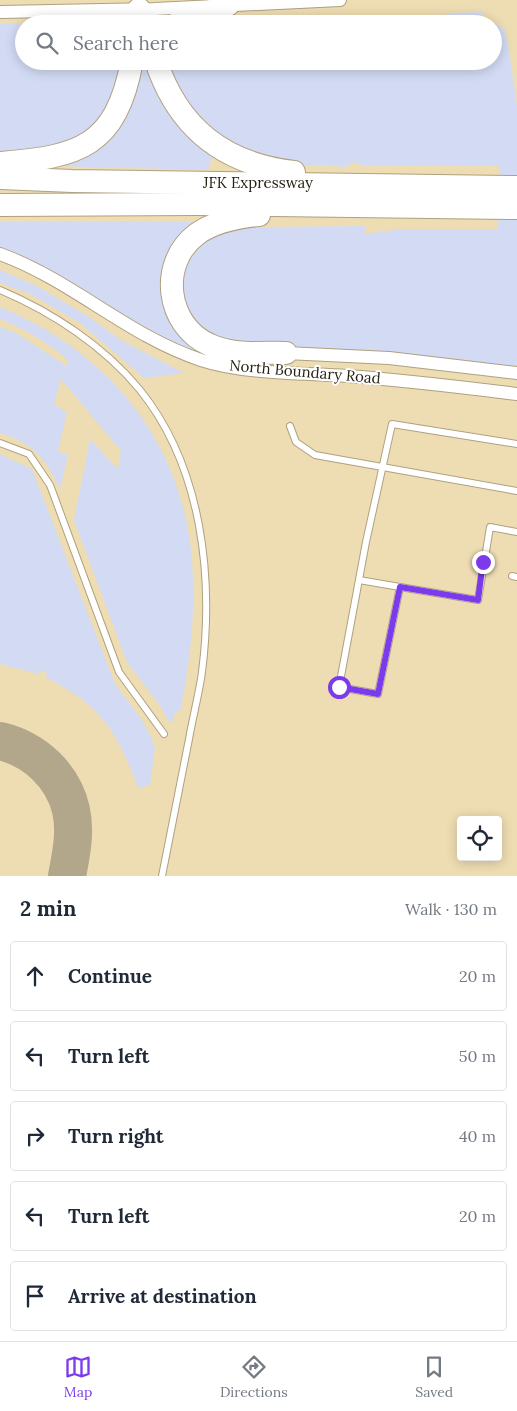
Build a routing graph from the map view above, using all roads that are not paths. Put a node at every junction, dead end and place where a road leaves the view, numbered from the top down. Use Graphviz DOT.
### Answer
graph roads {
  1 [pos="340,0"];
  2 [pos="228,5"];
  3 [pos="0,12"];
  4 [pos="60,15"];
  5 [pos="166,15"];
  6 [pos="201,15"];
  7 [pos="130,70"];
  8 [pos="161,70"];
  9 [pos="0,163"];
  10 [pos="0,178"];
  11 [pos="404,184"];
  12 [pos="511,201"];
  13 [pos="0,205"];
  14 [pos="342,205"];
  15 [pos="0,254"];
  16 [pos="0,290"];
  17 [pos="286,353"];
  18 [pos="517,373"];
  19 [pos="517,394"];
  20 [pos="290,426"];
  21 [pos="0,443"];
  22 [pos="517,444"];
  23 [pos="382,467"];
  24 [pos="517,491"];
  25 [pos="517,532"];
  26 [pos="359,580"];
  27 [pos="400,587"];
  28 [pos="164,734"];
  29 [pos="162,876"];
  1 -- 2 [label="street"];
  2 -- 5 [label="street"];
  2 -- 6 [label="highway"];
  3 -- 4 [label="street"];
  7 -- 9 [label="highway"];
  8 -- 11 [label="highway"];
  10 -- 11 [label="highway, JFK Expressway"];
  11 -- 12 [label="highway, JFK Expressway"];
  12 -- 14 [label="highway, JFK Expressway"];
  13 -- 14 [label="highway, JFK Expressway"];
  14 -- 17 [label="highway"];
  15 -- 19 [label="street, North Boundary Road"];
  16 -- 29 [label="lane"];
  17 -- 18 [label="street, North Boundary Road"];
  20 -- 23 [label="lane"];
  21 -- 28 [label="lane"];
  22 -- 23 [label="lane"];
  23 -- 24 [label="lane"];
  23 -- 26 [label="lane"];
  25 -- 27 [label="lane"];
  26 -- 27 [label="lane"];
  26 -- 27 [label="lane"];
}
